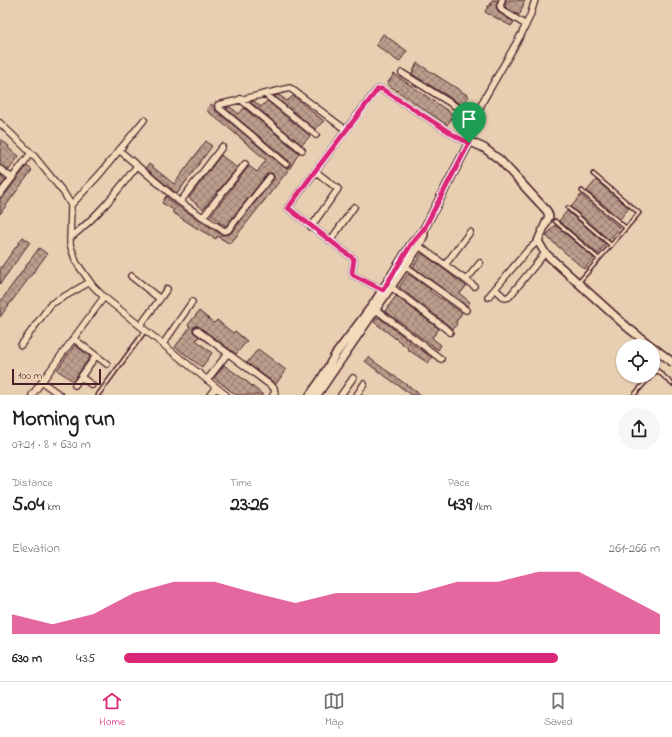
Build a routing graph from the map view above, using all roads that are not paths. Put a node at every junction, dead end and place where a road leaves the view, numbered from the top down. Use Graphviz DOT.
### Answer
graph roads {
  1 [pos="502,0"];
  2 [pos="535,0"];
  3 [pos="526,25"];
  4 [pos="402,73"];
  5 [pos="265,94"];
  6 [pos="240,100"];
  7 [pos="476,119"];
  8 [pos="144,120"];
  9 [pos="0,123"];
  10 [pos="346,130"];
  11 [pos="316,135"];
  12 [pos="470,143"];
  13 [pos="222,147"];
  14 [pos="119,150"];
  15 [pos="302,150"];
  16 [pos="31,153"];
  17 [pos="245,164"];
  18 [pos="286,164"];
  19 [pos="137,166"];
  20 [pos="0,169"];
  21 [pos="315,171"];
  22 [pos="593,174"];
  23 [pos="270,177"];
  24 [pos="12,178"];
  25 [pos="582,191"];
  26 [pos="0,194"];
  27 [pos="180,202"];
  28 [pos="71,205"];
  29 [pos="354,207"];
  30 [pos="568,208"];
  31 [pos="203,217"];
  32 [pos="555,221"];
  33 [pos="311,226"];
  34 [pos="626,228"];
  35 [pos="424,229"];
  36 [pos="470,232"];
  37 [pos="70,238"];
  38 [pos="330,241"];
  39 [pos="538,241"];
  40 [pos="611,245"];
  41 [pos="419,246"];
  42 [pos="545,253"];
  43 [pos="600,258"];
  44 [pos="480,263"];
  45 [pos="445,265"];
  46 [pos="405,266"];
  47 [pos="131,276"];
  48 [pos="466,280"];
  49 [pos="90,282"];
  50 [pos="579,283"];
  51 [pos="474,286"];
  52 [pos="391,287"];
  53 [pos="167,289"];
  54 [pos="495,289"];
  55 [pos="383,290"];
  56 [pos="104,297"];
  57 [pos="488,297"];
  58 [pos="160,299"];
  59 [pos="192,302"];
  60 [pos="375,310"];
  61 [pos="466,310"];
  62 [pos="140,326"];
  63 [pos="145,330"];
  64 [pos="197,330"];
  65 [pos="450,332"];
  66 [pos="74,339"];
  67 [pos="642,339"];
  68 [pos="163,344"];
  69 [pos="21,345"];
  70 [pos="228,353"];
  71 [pos="660,353"];
  72 [pos="96,356"];
  73 [pos="441,359"];
  74 [pos="672,362"];
  75 [pos="107,364"];
  76 [pos="660,374"];
  77 [pos="81,377"];
  78 [pos="353,378"];
  79 [pos="207,380"];
  80 [pos="42,382"];
  81 [pos="645,383"];
  82 [pos="364,384"];
  83 [pos="672,384"];
  84 [pos="75,385"];
  85 [pos="92,385"];
  86 [pos="216,387"];
  87 [pos="32,395"];
  88 [pos="60,395"];
  89 [pos="98,395"];
  90 [pos="210,395"];
  91 [pos="226,395"];
  92 [pos="273,395"];
  93 [pos="310,395"];
  94 [pos="317,395"];
  95 [pos="341,395"];
  96 [pos="357,395"];
  97 [pos="634,395"];
  1 -- 3 [label="street"];
  2 -- 3 [label="street"];
  3 -- 7 [label="street"];
  4 -- 7 [label="street"];
  5 -- 6 [label="street"];
  5 -- 10 [label="street"];
  5 -- 11 [label="street"];
  6 -- 15 [label="street"];
  6 -- 18 [label="street"];
  7 -- 12 [label="street"];
  8 -- 14 [label="street"];
  9 -- 16 [label="street"];
  10 -- 12 [label="street"];
  10 -- 21 [label="street"];
  12 -- 35 [label="street"];
  12 -- 39 [label="street"];
  13 -- 27 [label="street"];
  14 -- 19 [label="street"];
  14 -- 28 [label="street"];
  16 -- 24 [label="street"];
  16 -- 28 [label="street"];
  17 -- 31 [label="street"];
  19 -- 27 [label="street"];
  19 -- 37 [label="street"];
  20 -- 24 [label="street"];
  21 -- 33 [label="street"];
  21 -- 33 [label="street"];
  22 -- 34 [label="lane"];
  23 -- 31 [label="street"];
  24 -- 26 [label="street"];
  25 -- 34 [label="lane"];
  27 -- 31 [label="street"];
  28 -- 37 [label="street"];
  29 -- 38 [label="street"];
  30 -- 40 [label="lane"];
  32 -- 43 [label="lane"];
  33 -- 38 [label="street"];
  34 -- 40 [label="lane"];
  35 -- 41 [label="street"];
  35 -- 55 [label="street"];
  36 -- 45 [label="street"];
  37 -- 49 [label="street"];
  38 -- 55 [label="street"];
  39 -- 42 [label="street"];
  39 -- 54 [label="street"];
  40 -- 43 [label="lane"];
  41 -- 45 [label="street"];
  41 -- 46 [label="street"];
  42 -- 50 [label="street"];
  42 -- 54 [label="street"];
  43 -- 50 [label="lane"];
  44 -- 48 [label="street"];
  45 -- 48 [label="street"];
  46 -- 52 [label="street"];
  46 -- 61 [label="street"];
  47 -- 58 [label="street"];
  48 -- 51 [label="street"];
  49 -- 56 [label="street"];
  49 -- 69 [label="street"];
  50 -- 67 [label="street"];
  52 -- 60 [label="street"];
  52 -- 65 [label="street"];
  53 -- 58 [label="street"];
  54 -- 57 [label="street"];
  55 -- 93 [label="street"];
  56 -- 62 [label="street"];
  56 -- 66 [label="street"];
  58 -- 62 [label="street"];
  59 -- 68 [label="street"];
  60 -- 73 [label="street"];
  60 -- 94 [label="street"];
  62 -- 63 [label="street"];
  63 -- 68 [label="street"];
  63 -- 89 [label="lane"];
  64 -- 70 [label="street"];
  66 -- 72 [label="street"];
  66 -- 80 [label="street"];
  68 -- 79 [label="street"];
  70 -- 79 [label="street"];
  70 -- 92 [label="street"];
  71 -- 74 [label="street"];
  72 -- 75 [label="street"];
  72 -- 77 [label="street"];
  76 -- 83 [label="lane"];
  77 -- 84 [label="street"];
  77 -- 85 [label="street"];
  78 -- 95 [label="street"];
  79 -- 86 [label="street"];
  80 -- 87 [label="street"];
  80 -- 88 [label="street"];
  81 -- 97 [label="lane"];
  82 -- 96 [label="street"];
  86 -- 90 [label="street"];
  86 -- 91 [label="street"];
}
